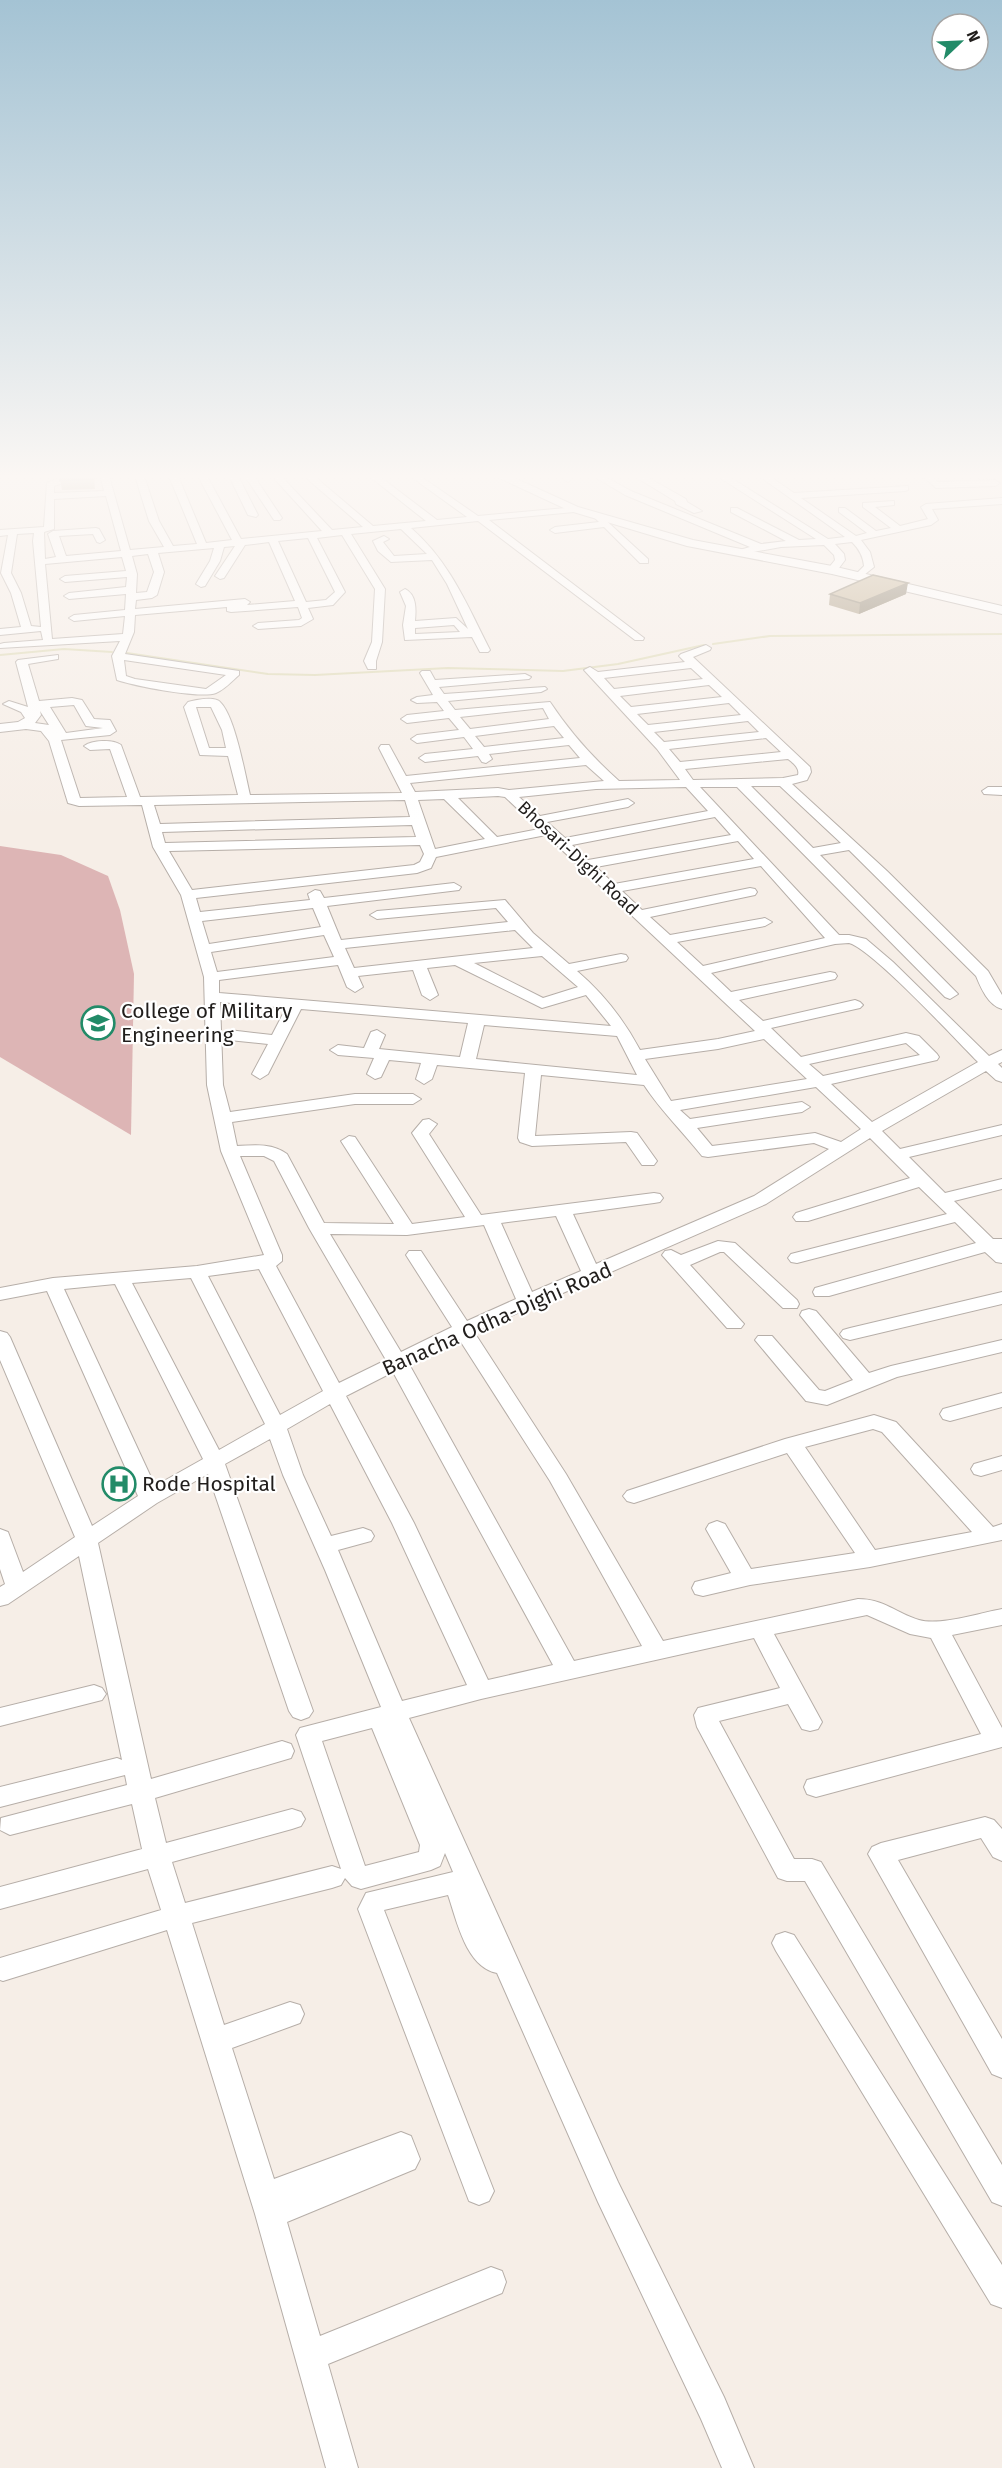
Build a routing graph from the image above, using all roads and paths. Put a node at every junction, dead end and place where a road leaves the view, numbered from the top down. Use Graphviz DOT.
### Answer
graph roads {
  1 [pos="15,591"];
  2 [pos="43,591"];
  3 [pos="153,591"];
  4 [pos="296,591"];
  5 [pos="340,591"];
  6 [pos="380,591"];
  7 [pos="454,591"];
  8 [pos="576,591"];
  9 [pos="923,591"];
  10 [pos="405,592"];
  11 [pos="131,594"];
  12 [pos="69,596"];
  13 [pos="244,602"];
  14 [pos="302,605"];
  15 [pos="219,610"];
  16 [pos="1002,610"];
  17 [pos="129,613"];
  18 [pos="74,618"];
  19 [pos="468,619"];
  20 [pos="456,622"];
  21 [pos="408,625"];
  22 [pos="258,626"];
  23 [pos="27,630"];
  24 [pos="0,632"];
  25 [pos="127,637"];
  26 [pos="639,638"];
  27 [pos="4,646"];
  28 [pos="706,648"];
  29 [pos="484,650"];
  30 [pos="118,656"];
  31 [pos="54,657"];
  32 [pos="694,664"];
  33 [pos="372,667"];
  34 [pos="525,677"];
  35 [pos="714,681"];
  36 [pos="151,685"];
  37 [pos="541,688"];
  38 [pos="66,693"];
  39 [pos="613,693"];
  40 [pos="440,698"];
  41 [pos="732,699"];
  42 [pos="417,700"];
  43 [pos="36,702"];
  44 [pos="160,702"];
  45 [pos="9,704"];
  46 [pos="630,711"];
  47 [pos="452,715"];
  48 [pos="752,717"];
  49 [pos="407,719"];
  50 [pos="556,722"];
  51 [pos="37,725"];
  52 [pos="5,727"];
  53 [pos="645,729"];
  54 [pos="468,732"];
  55 [pos="769,734"];
  56 [pos="417,739"];
  57 [pos="572,741"];
  58 [pos="661,746"];
  59 [pos="385,748"];
  60 [pos="481,751"];
  61 [pos="233,752"];
  62 [pos="792,755"];
  63 [pos="425,758"];
  64 [pos="589,761"];
  65 [pos="677,766"];
  66 [pos="495,772"];
  67 [pos="402,780"];
  68 [pos="740,782"];
  69 [pos="783,782"];
  70 [pos="689,783"];
  71 [pos="616,785"];
  72 [pos="988,791"];
  73 [pos="1002,791"];
  74 [pos="507,793"];
  75 [pos="447,795"];
  76 [pos="410,796"];
  77 [pos="138,798"];
  78 [pos="245,799"];
  79 [pos="628,803"];
  80 [pos="717,813"];
  81 [pos="418,821"];
  82 [pos="543,825"];
  83 [pos="153,828"];
  84 [pos="740,837"];
  85 [pos="424,841"];
  86 [pos="495,842"];
  87 [pos="561,843"];
  88 [pos="160,846"];
  89 [pos="852,846"];
  90 [pos="810,852"];
  91 [pos="431,854"];
  92 [pos="764,861"];
  93 [pos="585,865"];
  94 [pos="310,881"];
  95 [pos="454,887"];
  96 [pos="610,889"];
  97 [pos="750,892"];
  98 [pos="188,895"];
  99 [pos="320,903"];
  100 [pos="377,915"];
  101 [pos="639,915"];
  102 [pos="196,917"];
  103 [pos="765,922"];
  104 [pos="518,924"];
  105 [pos="329,930"];
  106 [pos="666,940"];
  107 [pos="835,940"];
  108 [pos="335,945"];
  109 [pos="203,949"];
  110 [pos="543,951"];
  111 [pos="621,958"];
  112 [pos="458,961"];
  113 [pos="419,966"];
  114 [pos="566,969"];
  115 [pos="701,971"];
  116 [pos="348,973"];
  117 [pos="830,976"];
  118 [pos="211,977"];
  119 [pos="589,989"];
  120 [pos="950,994"];
  121 [pos="430,995"];
  122 [pos="211,997"];
  123 [pos="730,997"];
  124 [pos="296,1004"];
  125 [pos="1002,1004"];
  126 [pos="855,1005"];
  127 [pos="477,1020"];
  128 [pos="764,1030"];
  129 [pos="623,1032"];
  130 [pos="229,1035"];
  131 [pos="377,1035"];
  132 [pos="278,1040"];
  133 [pos="338,1050"];
  134 [pos="376,1054"];
  135 [pos="635,1056"];
  136 [pos="995,1059"];
  137 [pos="430,1060"];
  138 [pos="798,1062"];
  139 [pos="467,1063"];
  140 [pos="533,1070"];
  141 [pos="260,1074"];
  142 [pos="375,1074"];
  143 [pos="1002,1077"];
  144 [pos="424,1079"];
  145 [pos="650,1081"];
  146 [pos="819,1082"];
  147 [pos="413,1099"];
  148 [pos="667,1107"];
  149 [pos="802,1107"];
  150 [pos="223,1118"];
  151 [pos="429,1124"];
  152 [pos="686,1125"];
  153 [pos="871,1130"];
  154 [pos="1000,1131"];
  155 [pos="349,1140"];
  156 [pos="843,1148"];
  157 [pos="230,1151"];
  158 [pos="897,1155"];
  159 [pos="648,1161"];
  160 [pos="922,1180"];
  161 [pos="1002,1185"];
  162 [pos="654,1198"];
  163 [pos="941,1199"];
  164 [pos="562,1210"];
  165 [pos="959,1216"];
  166 [pos="802,1217"];
  167 [pos="484,1221"];
  168 [pos="318,1228"];
  169 [pos="407,1230"];
  170 [pos="662,1244"];
  171 [pos="998,1249"];
  172 [pos="416,1255"];
  173 [pos="797,1258"];
  174 [pos="679,1263"];
  175 [pos="266,1264"];
  176 [pos="197,1272"];
  177 [pos="592,1275"];
  178 [pos="121,1279"];
  179 [pos="53,1284"];
  180 [pos="822,1292"];
  181 [pos="0,1294"];
  182 [pos="1002,1298"];
  183 [pos="527,1302"];
  184 [pos="790,1304"];
  185 [pos="809,1315"];
  186 [pos="734,1324"];
  187 [pos="464,1329"];
  188 [pos="850,1334"];
  189 [pos="0,1337"];
  190 [pos="765,1340"];
  191 [pos="1002,1346"];
  192 [pos="398,1363"];
  193 [pos="866,1382"];
  194 [pos="333,1394"];
  195 [pos="1002,1400"];
  196 [pos="950,1414"];
  197 [pos="276,1426"];
  198 [pos="792,1444"];
  199 [pos="214,1461"];
  200 [pos="1002,1463"];
  201 [pos="981,1469"];
  202 [pos="634,1496"];
  203 [pos="150,1498"];
  204 [pos="717,1529"];
  205 [pos="995,1534"];
  206 [pos="363,1536"];
  207 [pos="0,1537"];
  208 [pos="87,1540"];
  209 [pos="325,1545"];
  210 [pos="870,1559"];
  211 [pos="745,1578"];
  212 [pos="703,1587"];
  213 [pos="8,1592"];
  214 [pos="1002,1617"];
  215 [pos="760,1629"];
  216 [pos="938,1629"];
  217 [pos="657,1652"];
  218 [pos="568,1671"];
  219 [pos="480,1690"];
  220 [pos="795,1693"];
  221 [pos="94,1694"];
  222 [pos="302,1712"];
  223 [pos="387,1715"];
  224 [pos="0,1717"];
  225 [pos="810,1722"];
  226 [pos="999,1738"];
  227 [pos="282,1752"];
  228 [pos="117,1768"];
  229 [pos="816,1787"];
  230 [pos="141,1792"];
  231 [pos="0,1797"];
  232 [pos="292,1819"];
  233 [pos="10,1825"];
  234 [pos="1002,1850"];
  235 [pos="157,1856"];
  236 [pos="332,1877"];
  237 [pos="1,1898"];
  238 [pos="177,1916"];
  239 [pos="785,1943"];
  240 [pos="505,1960"];
  241 [pos="3,1969"];
  242 [pos="290,2014"];
  243 [pos="216,2041"];
  244 [pos="1002,2065"];
  245 [pos="403,2152"];
  246 [pos="479,2191"];
  247 [pos="1002,2192"];
  248 [pos="268,2205"];
  249 [pos="491,2282"];
  250 [pos="1002,2293"];
  251 [pos="310,2356"];
  252 [pos="342,2468"];
  253 [pos="738,2468"];
  1 -- 23 [label="street"];
  2 -- 23 [label="street"];
  3 -- 11 [label="street"];
  4 -- 14 [label="street"];
  5 -- 14 [label="street"];
  6 -- 33 [label="street"];
  7 -- 19 [label="street"];
  8 -- 26 [label="street"];
  9 -- 16 [label="main road"];
  10 -- 21 [label="street"];
  11 -- 12 [label="street"];
  11 -- 17 [label="street"];
  13 -- 17 [label="street"];
  14 -- 15 [label="street"];
  14 -- 22 [label="street"];
  17 -- 18 [label="street"];
  17 -- 25 [label="street"];
  19 -- 20 [label="street"];
  19 -- 29 [label="street"];
  20 -- 21 [label="street"];
  20 -- 21 [label="street"];
  23 -- 24 [label="street"];
  25 -- 27 [label="street"];
  25 -- 30 [label="street"];
  28 -- 32 [label="street"];
  30 -- 36 [label="street"];
  30 -- 36 [label="street"];
  31 -- 43 [label="street"];
  32 -- 35 [label="street"];
  32 -- 39 [label="street"];
  34 -- 40 [label="street"];
  35 -- 39 [label="street"];
  35 -- 41 [label="street"];
  36 -- 44 [label="street"];
  37 -- 40 [label="street"];
  38 -- 43 [label="street"];
  39 -- 46 [label="street"];
  40 -- 42 [label="street"];
  40 -- 47 [label="street"];
  41 -- 46 [label="street"];
  41 -- 48 [label="street"];
  43 -- 43 [label="street"];
  43 -- 51 [label="street"];
  45 -- 52 [label="street"];
  46 -- 53 [label="street"];
  47 -- 49 [label="street"];
  47 -- 50 [label="street"];
  47 -- 54 [label="street"];
  48 -- 53 [label="street"];
  48 -- 55 [label="street"];
  50 -- 54 [label="street"];
  50 -- 57 [label="street"];
  51 -- 52 [label="street"];
  51 -- 77 [label="street, Bhosari-Dighi Road"];
  53 -- 58 [label="street"];
  54 -- 56 [label="street"];
  54 -- 60 [label="street"];
  55 -- 58 [label="street"];
  55 -- 62 [label="street"];
  57 -- 60 [label="street"];
  57 -- 64 [label="street"];
  58 -- 65 [label="street"];
  59 -- 67 [label="street"];
  60 -- 63 [label="street"];
  60 -- 66 [label="street"];
  61 -- 61 [label="street"];
  61 -- 78 [label="street"];
  62 -- 65 [label="street"];
  62 -- 69 [label="street"];
  64 -- 66 [label="street"];
  64 -- 71 [label="street"];
  65 -- 70 [label="street"];
  66 -- 67 [label="street"];
  66 -- 74 [label="street"];
  67 -- 76 [label="street"];
  68 -- 69 [label="street"];
  68 -- 70 [label="street"];
  68 -- 90 [label="street"];
  69 -- 89 [label="street"];
  70 -- 71 [label="street"];
  70 -- 80 [label="street"];
  71 -- 74 [label="street"];
  72 -- 73 [label="street"];
  74 -- 75 [label="street, Bhosari-Dighi Road"];
  74 -- 82 [label="street, Bhosari-Dighi Road"];
  75 -- 76 [label="street, Bhosari-Dighi Road"];
  75 -- 86 [label="street"];
  76 -- 78 [label="street, Bhosari-Dighi Road"];
  76 -- 81 [label="street"];
  77 -- 77 [label="street"];
  77 -- 78 [label="street, Bhosari-Dighi Road"];
  77 -- 83 [label="street"];
  79 -- 82 [label="street"];
  80 -- 84 [label="street"];
  80 -- 87 [label="street"];
  81 -- 83 [label="street"];
  81 -- 85 [label="street"];
  82 -- 86 [label="street"];
  82 -- 87 [label="street, Bhosari-Dighi Road"];
  83 -- 88 [label="street"];
  84 -- 92 [label="street"];
  84 -- 93 [label="street"];
  85 -- 88 [label="street"];
  85 -- 91 [label="street"];
  86 -- 91 [label="street"];
  87 -- 93 [label="street, Bhosari-Dighi Road"];
  88 -- 98 [label="street"];
  89 -- 90 [label="street"];
  89 -- 125 [label="street"];
  90 -- 120 [label="street"];
  91 -- 94 [label="street"];
  92 -- 96 [label="street"];
  92 -- 107 [label="street"];
  93 -- 96 [label="street, Bhosari-Dighi Road"];
  94 -- 98 [label="street"];
  94 -- 99 [label="street"];
  95 -- 99 [label="street"];
  96 -- 101 [label="street, Bhosari-Dighi Road"];
  97 -- 101 [label="street"];
  98 -- 102 [label="street"];
  99 -- 102 [label="street"];
  99 -- 105 [label="street"];
  100 -- 104 [label="street"];
  101 -- 106 [label="street, Bhosari-Dighi Road"];
  102 -- 109 [label="street"];
  103 -- 106 [label="street"];
  104 -- 108 [label="street"];
  104 -- 110 [label="street"];
  105 -- 108 [label="street"];
  105 -- 109 [label="street"];
  106 -- 115 [label="street, Bhosari-Dighi Road"];
  107 -- 115 [label="street"];
  107 -- 136 [label="street"];
  108 -- 116 [label="street"];
  109 -- 118 [label="street"];
  110 -- 112 [label="street"];
  110 -- 114 [label="street"];
  111 -- 114 [label="street"];
  112 -- 113 [label="street"];
  112 -- 119 [label="street"];
  113 -- 116 [label="street"];
  113 -- 121 [label="street"];
  114 -- 119 [label="street"];
  115 -- 123 [label="street, Bhosari-Dighi Road"];
  116 -- 118 [label="street"];
  117 -- 123 [label="street"];
  118 -- 122 [label="street"];
  119 -- 129 [label="street"];
  122 -- 124 [label="street"];
  122 -- 150 [label="street"];
  123 -- 128 [label="street, Bhosari-Dighi Road"];
  124 -- 127 [label="street"];
  124 -- 132 [label="street"];
  126 -- 128 [label="street"];
  127 -- 129 [label="street"];
  127 -- 139 [label="street"];
  128 -- 135 [label="street"];
  128 -- 138 [label="street, Bhosari-Dighi Road"];
  129 -- 135 [label="street"];
  130 -- 132 [label="street"];
  131 -- 134 [label="street"];
  132 -- 141 [label="street"];
  133 -- 134 [label="street"];
  134 -- 137 [label="street"];
  134 -- 142 [label="street"];
  135 -- 145 [label="street"];
  136 -- 143 [label="street"];
  136 -- 153 [label="street, Banacha Odha-Dighi Road"];
  137 -- 139 [label="street"];
  137 -- 144 [label="street"];
  138 -- 146 [label="street, Bhosari-Dighi Road"];
  138 -- 146 [label="street"];
  139 -- 140 [label="street"];
  140 -- 145 [label="street"];
  140 -- 159 [label="street"];
  145 -- 148 [label="street"];
  146 -- 148 [label="street"];
  146 -- 153 [label="street, Bhosari-Dighi Road"];
  147 -- 150 [label="street"];
  148 -- 152 [label="street"];
  149 -- 152 [label="street"];
  150 -- 157 [label="street"];
  151 -- 167 [label="street"];
  152 -- 156 [label="street"];
  153 -- 156 [label="street, Banacha Odha-Dighi Road"];
  153 -- 158 [label="street, Bhosari-Dighi Road"];
  154 -- 158 [label="street"];
  155 -- 169 [label="street"];
  156 -- 170 [label="street, Banacha Odha-Dighi Road"];
  157 -- 168 [label="street"];
  157 -- 175 [label="street"];
  158 -- 160 [label="street, Bhosari-Dighi Road"];
  160 -- 163 [label="street, Bhosari-Dighi Road"];
  160 -- 166 [label="street"];
  161 -- 163 [label="street"];
  162 -- 164 [label="street"];
  163 -- 165 [label="street, Bhosari-Dighi Road"];
  164 -- 167 [label="street"];
  164 -- 177 [label="street"];
  165 -- 171 [label="street, Bhosari-Dighi Road"];
  165 -- 173 [label="street"];
  167 -- 169 [label="street"];
  167 -- 183 [label="street"];
  168 -- 169 [label="street"];
  168 -- 192 [label="street"];
  170 -- 174 [label="street"];
  170 -- 177 [label="street, Banacha Odha-Dighi Road"];
  171 -- 180 [label="street"];
  172 -- 187 [label="street"];
  174 -- 184 [label="street"];
  174 -- 186 [label="street"];
  175 -- 176 [label="street"];
  175 -- 194 [label="street"];
  176 -- 178 [label="street"];
  176 -- 197 [label="street"];
  177 -- 183 [label="street, Banacha Odha-Dighi Road"];
  178 -- 179 [label="street"];
  178 -- 199 [label="street"];
  179 -- 181 [label="street"];
  179 -- 203 [label="street"];
  182 -- 188 [label="street"];
  183 -- 187 [label="street, Banacha Odha-Dighi Road"];
  185 -- 193 [label="street"];
  187 -- 192 [label="street, Banacha Odha-Dighi Road"];
  187 -- 217 [label="street"];
  189 -- 208 [label="street"];
  190 -- 193 [label="street"];
  191 -- 193 [label="street"];
  192 -- 194 [label="street, Banacha Odha-Dighi Road"];
  192 -- 218 [label="street"];
  194 -- 197 [label="street, Banacha Odha-Dighi Road"];
  194 -- 219 [label="street"];
  195 -- 196 [label="street"];
  197 -- 199 [label="street, Banacha Odha-Dighi Road"];
  197 -- 209 [label="street"];
  198 -- 202 [label="street"];
  198 -- 205 [label="street"];
  198 -- 210 [label="street"];
  199 -- 203 [label="street, Banacha Odha-Dighi Road"];
  199 -- 222 [label="street"];
  200 -- 201 [label="street"];
  203 -- 208 [label="street, Banacha Odha-Dighi Road"];
  204 -- 211 [label="street"];
  205 -- 210 [label="street"];
  206 -- 209 [label="street"];
  207 -- 213 [label="street"];
  208 -- 213 [label="street, Banacha Odha-Dighi Road"];
  208 -- 230 [label="street"];
  209 -- 223 [label="street"];
  210 -- 211 [label="street"];
  211 -- 212 [label="street"];
  214 -- 216 [label="street"];
  215 -- 216 [label="street"];
  215 -- 217 [label="street"];
  215 -- 220 [label="street"];
  216 -- 226 [label="street"];
  217 -- 218 [label="street"];
  218 -- 219 [label="street"];
  219 -- 223 [label="street"];
  220 -- 225 [label="street"];
  220 -- 247 [label="street"];
  221 -- 224 [label="street"];
  223 -- 223 [label="street"];
  223 -- 240 [label="street"];
  226 -- 229 [label="street"];
  227 -- 230 [label="street"];
  228 -- 231 [label="street"];
  230 -- 233 [label="street"];
  230 -- 235 [label="street"];
  232 -- 235 [label="street"];
  234 -- 244 [label="street"];
  235 -- 237 [label="street"];
  235 -- 238 [label="street"];
  236 -- 238 [label="street"];
  238 -- 241 [label="street"];
  238 -- 243 [label="street"];
  239 -- 250 [label="street"];
  240 -- 246 [label="street"];
  240 -- 253 [label="street"];
  242 -- 243 [label="street"];
  243 -- 248 [label="street"];
  245 -- 248 [label="street"];
  248 -- 251 [label="street"];
  249 -- 251 [label="street"];
  251 -- 252 [label="street"];
}
